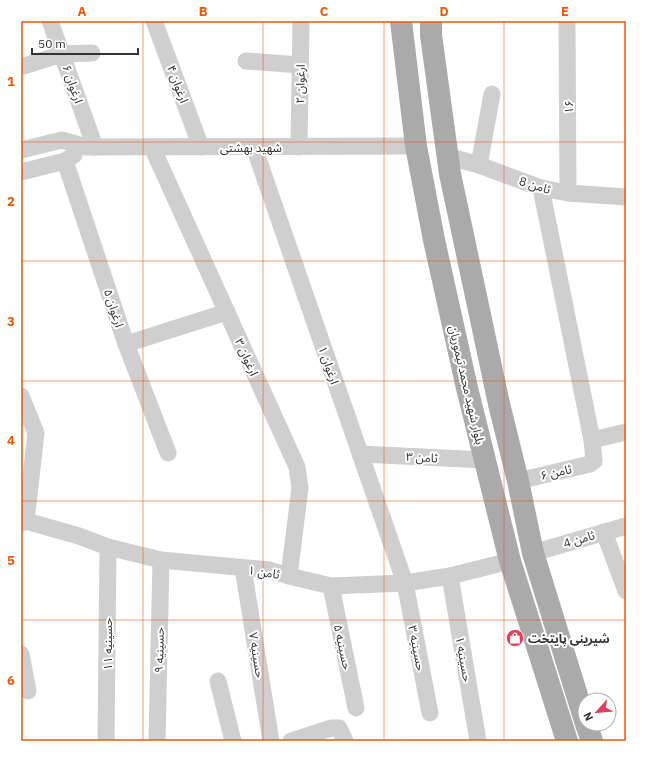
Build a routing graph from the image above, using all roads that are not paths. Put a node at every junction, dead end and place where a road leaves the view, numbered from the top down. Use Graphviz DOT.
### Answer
graph roads {
  1 [pos="50,21"];
  2 [pos="154,21"];
  3 [pos="301,21"];
  4 [pos="401,21"];
  5 [pos="431,21"];
  6 [pos="567,21"];
  7 [pos="92,53"];
  8 [pos="62,54"];
  9 [pos="246,61"];
  10 [pos="300,65"];
  11 [pos="24,66"];
  12 [pos="492,94"];
  13 [pos="299,146"];
  14 [pos="416,146"];
  15 [pos="90,147"];
  16 [pos="152,147"];
  17 [pos="201,147"];
  18 [pos="254,147"];
  19 [pos="21,150"];
  20 [pos="448,156"];
  21 [pos="66,161"];
  22 [pos="479,165"];
  23 [pos="21,172"];
  24 [pos="541,188"];
  25 [pos="568,193"];
  26 [pos="626,196"];
  27 [pos="227,312"];
  28 [pos="126,344"];
  29 [pos="494,381"];
  30 [pos="467,388"];
  31 [pos="21,396"];
  32 [pos="626,432"];
  33 [pos="506,434"];
  34 [pos="479,437"];
  35 [pos="592,440"];
  36 [pos="168,453"];
  37 [pos="360,454"];
  38 [pos="485,460"];
  39 [pos="518,481"];
  40 [pos="24,522"];
  41 [pos="626,526"];
  42 [pos="604,532"];
  43 [pos="108,547"];
  44 [pos="533,553"];
  45 [pos="161,560"];
  46 [pos="510,561"];
  47 [pos="243,568"];
  48 [pos="288,576"];
  49 [pos="450,576"];
  50 [pos="404,583"];
  51 [pos="331,586"];
  52 [pos="626,591"];
  53 [pos="21,654"];
  54 [pos="218,681"];
  55 [pos="28,691"];
  56 [pos="577,695"];
  57 [pos="356,708"];
  58 [pos="430,713"];
  59 [pos="342,734"];
  60 [pos="106,741"];
  61 [pos="157,741"];
  62 [pos="233,741"];
  63 [pos="271,741"];
  64 [pos="291,741"];
  65 [pos="478,741"];
  66 [pos="567,741"];
  1 -- 8 [label="street, ارغوان ۶"];
  2 -- 17 [label="street, ارغوان ۴"];
  3 -- 10 [label="street, ارغوان ۲"];
  4 -- 14 [label="main road, بلوار شهید محمد تیموریان"];
  5 -- 20 [label="main road"];
  6 -- 25 [label="street, ۱۶"];
  7 -- 8 [label="street"];
  8 -- 11 [label="street"];
  8 -- 15 [label="street, ارغوان ۶"];
  9 -- 10 [label="street"];
  10 -- 13 [label="street, ارغوان ۲"];
  12 -- 22 [label="street"];
  13 -- 14 [label="street, شهید بهشتی"];
  13 -- 18 [label="street, شهید بهشتی"];
  14 -- 30 [label="main road, بلوار شهید محمد تیموریان"];
  15 -- 16 [label="street, شهید بهشتی"];
  15 -- 19 [label="street, شهید بهشتی"];
  15 -- 21 [label="street"];
  16 -- 17 [label="street, شهید بهشتی"];
  16 -- 27 [label="street, ارغوان ۳"];
  17 -- 18 [label="street, شهید بهشتی"];
  18 -- 37 [label="street, ارغوان ۱"];
  20 -- 22 [label="street, ثامن 8"];
  20 -- 29 [label="main road"];
  21 -- 23 [label="street"];
  21 -- 28 [label="street, ارغوان ۵"];
  22 -- 24 [label="street, ثامن 8"];
  24 -- 25 [label="street, ثامن 8"];
  24 -- 35 [label="street"];
  25 -- 26 [label="street, ثامن 8"];
  27 -- 28 [label="street"];
  27 -- 48 [label="street, ارغوان ۳"];
  28 -- 36 [label="street, ارغوان ۵"];
  29 -- 30 [label="main road"];
  29 -- 33 [label="main road"];
  30 -- 34 [label="main road, بلوار شهید محمد تیموریان"];
  31 -- 40 [label="street"];
  32 -- 35 [label="street"];
  33 -- 34 [label="main road"];
  33 -- 39 [label="main road"];
  34 -- 38 [label="main road, بلوار شهید محمد تیموریان"];
  35 -- 39 [label="street, ثامن ۶"];
  37 -- 38 [label="street, ثامن ۳"];
  37 -- 50 [label="street, ارغوان ۱"];
  38 -- 46 [label="main road, بلوار شهید محمد تیموریان"];
  39 -- 44 [label="main road"];
  40 -- 43 [label="street, ثامن ۱"];
  41 -- 42 [label="street, ثامن 4"];
  42 -- 44 [label="street, ثامن 4"];
  42 -- 52 [label="street"];
  43 -- 45 [label="street, ثامن ۱"];
  43 -- 60 [label="street, حسینیه ۱۱"];
  44 -- 56 [label="main road"];
  45 -- 47 [label="street, ثامن ۱"];
  45 -- 61 [label="street, حسینیه ۹"];
  46 -- 49 [label="street, ثامن ۱"];
  46 -- 66 [label="main road, بلوار شهید محمد تیموریان"];
  47 -- 48 [label="street, ثامن ۱"];
  47 -- 63 [label="street, حسینیه ۷"];
  48 -- 51 [label="street, ثامن ۱"];
  49 -- 50 [label="street, ثامن ۱"];
  49 -- 65 [label="street, حسینیه ۱"];
  50 -- 51 [label="street, ثامن ۱"];
  50 -- 58 [label="street, حسینیه ۳"];
  51 -- 57 [label="street, حسینیه ۵"];
  53 -- 55 [label="street"];
  54 -- 62 [label="street"];
  59 -- 64 [label="street"];
}
